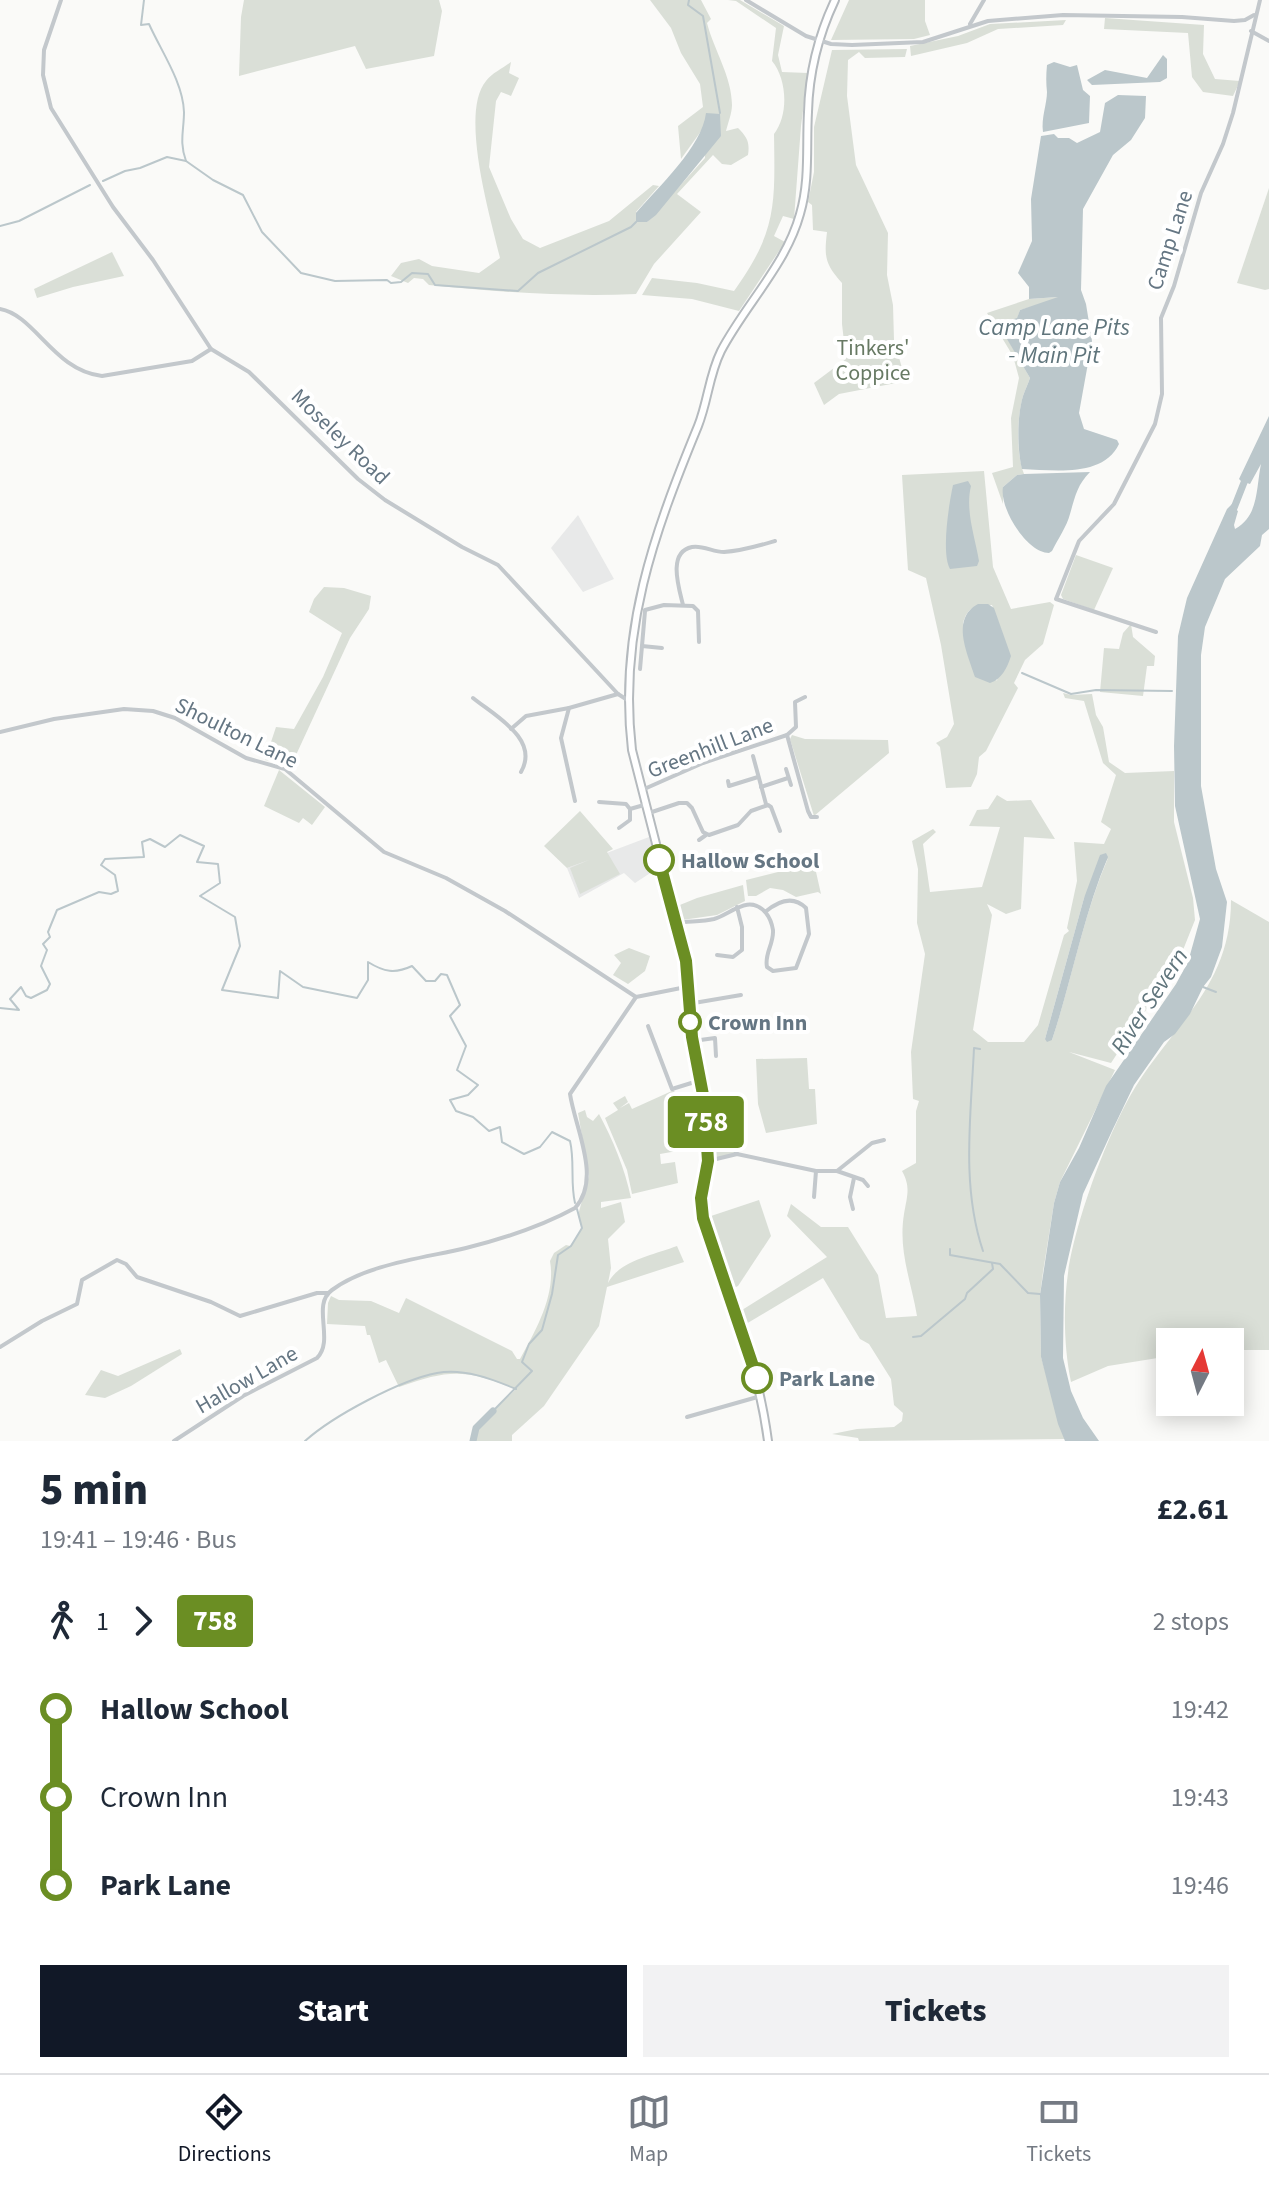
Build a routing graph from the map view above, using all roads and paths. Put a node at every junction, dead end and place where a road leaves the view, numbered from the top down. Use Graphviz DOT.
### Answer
graph roads {
  1 [pos="61,0"];
  2 [pos="746,0"];
  3 [pos="835,0"];
  4 [pos="984,0"];
  5 [pos="1260,0"];
  6 [pos="980,10"];
  7 [pos="1255,13"];
  8 [pos="1245,20"];
  9 [pos="988,21"];
  10 [pos="1253,24"];
  11 [pos="968,26"];
  12 [pos="1251,31"];
  13 [pos="819,41"];
  14 [pos="1269,41"];
  15 [pos="0,309"];
  16 [pos="211,349"];
  17 [pos="775,541"];
  18 [pos="683,605"];
  19 [pos="636,609"];
  20 [pos="645,610"];
  21 [pos="1156,632"];
  22 [pos="699,642"];
  23 [pos="642,646"];
  24 [pos="662,648"];
  25 [pos="640,669"];
  26 [pos="618,694"];
  27 [pos="805,697"];
  28 [pos="473,699"];
  29 [pos="629,701"];
  30 [pos="569,708"];
  31 [pos="511,729"];
  32 [pos="0,732"];
  33 [pos="787,735"];
  34 [pos="753,756"];
  35 [pos="520,769"];
  36 [pos="786,769"];
  37 [pos="758,777"];
  38 [pos="788,778"];
  39 [pos="728,781"];
  40 [pos="791,785"];
  41 [pos="761,787"];
  42 [pos="641,790"];
  43 [pos="575,801"];
  44 [pos="599,802"];
  45 [pos="644,805"];
  46 [pos="767,805"];
  47 [pos="630,809"];
  48 [pos="647,814"];
  49 [pos="817,817"];
  50 [pos="619,828"];
  51 [pos="780,831"];
  52 [pos="706,835"];
  53 [pos="699,840"];
  54 [pos="737,907"];
  55 [pos="765,912"];
  56 [pos="676,923"];
  57 [pos="717,955"];
  58 [pos="686,987"];
  59 [pos="741,995"];
  60 [pos="636,997"];
  61 [pos="688,1004"];
  62 [pos="648,1026"];
  63 [pos="693,1041"];
  64 [pos="716,1056"];
  65 [pos="701,1080"];
  66 [pos="704,1100"];
  67 [pos="884,1140"];
  68 [pos="737,1154"];
  69 [pos="708,1161"];
  70 [pos="816,1171"];
  71 [pos="837,1171"];
  72 [pos="854,1178"];
  73 [pos="868,1186"];
  74 [pos="814,1197"];
  75 [pos="853,1209"];
  76 [pos="328,1293"];
  77 [pos="0,1347"];
  78 [pos="761,1396"];
  79 [pos="687,1417"];
  80 [pos="174,1441"];
  81 [pos="768,1441"];
  1 -- 16 [label="street"];
  2 -- 13 [label="street"];
  3 -- 13 [label="main road"];
  4 -- 6 [label="street"];
  5 -- 7 [label="street, Camp Lane"];
  6 -- 9 [label="street"];
  6 -- 11 [label="street"];
  7 -- 8 [label="street"];
  7 -- 10 [label="street, Camp Lane"];
  8 -- 9 [label="street"];
  8 -- 10 [label="street"];
  9 -- 11 [label="street"];
  10 -- 12 [label="street, Camp Lane"];
  11 -- 13 [label="street"];
  12 -- 14 [label="street"];
  12 -- 21 [label="street, Camp Lane"];
  13 -- 19 [label="main road"];
  15 -- 16 [label="street"];
  16 -- 26 [label="street, Moseley Road"];
  17 -- 18 [label="street"];
  18 -- 20 [label="street"];
  18 -- 22 [label="street"];
  19 -- 20 [label="street"];
  19 -- 29 [label="main road"];
  20 -- 23 [label="street"];
  23 -- 24 [label="street"];
  23 -- 25 [label="street"];
  26 -- 29 [label="street, Moseley Road"];
  26 -- 30 [label="street"];
  27 -- 33 [label="street, Greenhill Lane"];
  28 -- 31 [label="street"];
  29 -- 42 [label="main road"];
  30 -- 31 [label="street"];
  30 -- 43 [label="street"];
  31 -- 35 [label="street"];
  32 -- 60 [label="street, Shoulton Lane"];
  33 -- 42 [label="street, Greenhill Lane"];
  33 -- 49 [label="street"];
  34 -- 37 [label="street"];
  36 -- 38 [label="street"];
  37 -- 39 [label="street"];
  37 -- 41 [label="street"];
  38 -- 40 [label="street"];
  38 -- 41 [label="street"];
  41 -- 46 [label="street"];
  42 -- 45 [label="main road"];
  44 -- 47 [label="street"];
  45 -- 47 [label="street"];
  45 -- 48 [label="main road"];
  46 -- 51 [label="street"];
  46 -- 52 [label="street"];
  47 -- 50 [label="street"];
  48 -- 52 [label="street"];
  48 -- 56 [label="main road"];
  52 -- 53 [label="street"];
  54 -- 55 [label="street"];
  54 -- 56 [label="street"];
  54 -- 57 [label="street"];
  55 -- 55 [label="street"];
  56 -- 58 [label="main road"];
  58 -- 60 [label="street"];
  58 -- 61 [label="main road"];
  59 -- 61 [label="street"];
  60 -- 76 [label="street"];
  61 -- 63 [label="main road"];
  62 -- 65 [label="street"];
  63 -- 64 [label="street"];
  63 -- 65 [label="main road"];
  65 -- 66 [label="main road"];
  66 -- 68 [label="street"];
  66 -- 69 [label="main road"];
  67 -- 71 [label="street"];
  68 -- 69 [label="street"];
  68 -- 70 [label="street"];
  69 -- 78 [label="main road"];
  70 -- 71 [label="street"];
  70 -- 74 [label="street"];
  71 -- 72 [label="street"];
  72 -- 73 [label="street"];
  72 -- 75 [label="street"];
  76 -- 77 [label="street"];
  76 -- 80 [label="street, Hallow Lane"];
  78 -- 79 [label="street"];
  78 -- 81 [label="main road"];
}
